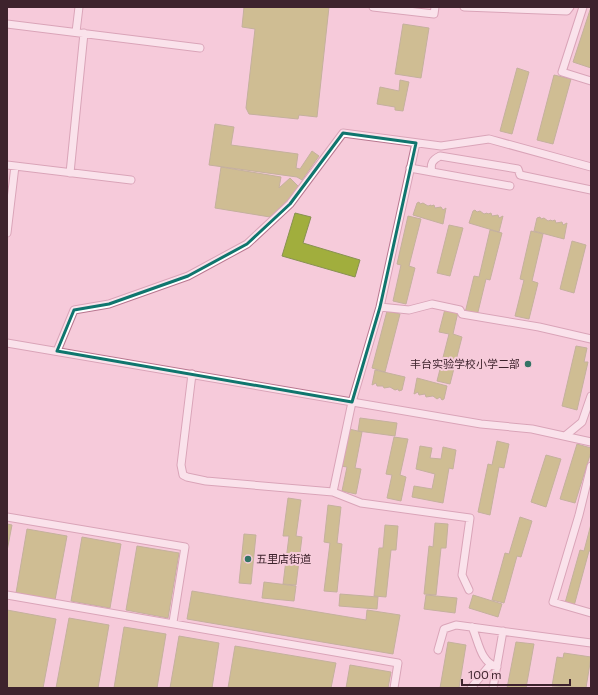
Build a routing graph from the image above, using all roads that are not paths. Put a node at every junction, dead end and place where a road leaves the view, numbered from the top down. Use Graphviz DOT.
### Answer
graph roads {
  1 [pos="78,7"];
  2 [pos="373,7"];
  3 [pos="435,7"];
  4 [pos="464,7"];
  5 [pos="495,7"];
  6 [pos="570,7"];
  7 [pos="583,7"];
  8 [pos="404,9"];
  9 [pos="7,24"];
  10 [pos="76,32"];
  11 [pos="84,33"];
  12 [pos="200,48"];
  13 [pos="591,81"];
  14 [pos="416,143"];
  15 [pos="7,165"];
  16 [pos="15,166"];
  17 [pos="591,167"];
  18 [pos="410,168"];
  19 [pos="432,172"];
  20 [pos="70,173"];
  21 [pos="131,180"];
  22 [pos="510,186"];
  23 [pos="591,190"];
  24 [pos="7,233"];
  25 [pos="380,307"];
  26 [pos="591,339"];
  27 [pos="7,343"];
  28 [pos="57,351"];
  29 [pos="192,374"];
  30 [pos="591,396"];
  31 [pos="352,402"];
  32 [pos="565,436"];
  33 [pos="591,442"];
  34 [pos="591,466"];
  35 [pos="333,492"];
  36 [pos="7,517"];
  37 [pos="469,590"];
  38 [pos="7,595"];
  39 [pos="591,613"];
  40 [pos="173,622"];
  41 [pos="472,627"];
  42 [pos="503,631"];
  43 [pos="591,643"];
  44 [pos="438,650"];
  45 [pos="493,666"];
  46 [pos="394,688"];
  47 [pos="471,688"];
  48 [pos="493,688"];
  1 -- 10 [label="street"];
  2 -- 8 [label="street"];
  3 -- 8 [label="street"];
  4 -- 5 [label="street"];
  5 -- 6 [label="street"];
  7 -- 13 [label="street"];
  9 -- 10 [label="street"];
  10 -- 11 [label="street"];
  11 -- 12 [label="street"];
  11 -- 20 [label="street"];
  14 -- 17 [label="street"];
  14 -- 18 [label="street"];
  14 -- 28 [label="street"];
  15 -- 16 [label="street"];
  16 -- 20 [label="street"];
  16 -- 24 [label="street"];
  18 -- 19 [label="street"];
  18 -- 25 [label="street"];
  19 -- 22 [label="street"];
  19 -- 23 [label="street"];
  20 -- 21 [label="street"];
  25 -- 26 [label="street"];
  25 -- 31 [label="street"];
  27 -- 28 [label="street"];
  28 -- 29 [label="street"];
  29 -- 31 [label="street"];
  29 -- 35 [label="street"];
  30 -- 32 [label="street"];
  31 -- 32 [label="street"];
  31 -- 35 [label="street"];
  32 -- 33 [label="street"];
  34 -- 39 [label="street"];
  35 -- 37 [label="street"];
  36 -- 40 [label="street"];
  38 -- 40 [label="street"];
  40 -- 46 [label="street"];
  41 -- 42 [label="street"];
  41 -- 44 [label="street"];
  41 -- 45 [label="street"];
  42 -- 43 [label="street"];
  42 -- 45 [label="street"];
  45 -- 47 [label="street"];
  45 -- 48 [label="street"];
}
